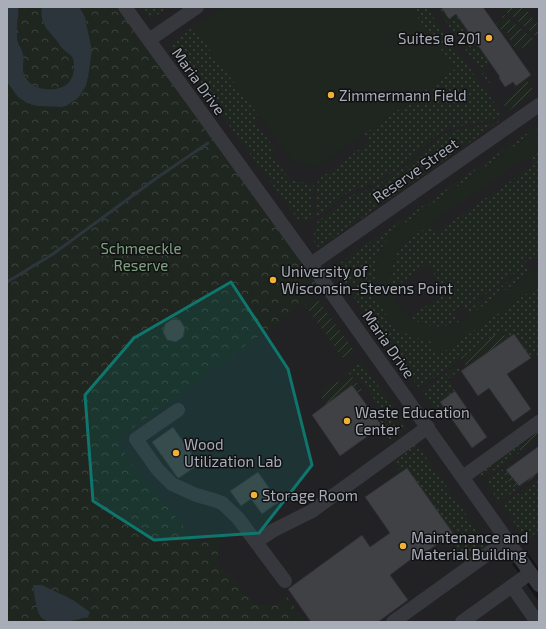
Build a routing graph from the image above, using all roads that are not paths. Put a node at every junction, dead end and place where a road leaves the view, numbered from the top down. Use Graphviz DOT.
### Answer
graph roads {
  1 [pos="124,7"];
  2 [pos="197,7"];
  3 [pos="149,40"];
  4 [pos="539,105"];
  5 [pos="311,264"];
  6 [pos="178,410"];
  7 [pos="539,422"];
  8 [pos="428,427"];
  9 [pos="463,477"];
  10 [pos="507,540"];
  11 [pos="256,542"];
  12 [pos="530,573"];
  13 [pos="285,581"];
  14 [pos="539,585"];
  15 [pos="512,586"];
  16 [pos="393,622"];
  17 [pos="462,622"];
  18 [pos="536,622"];
  1 -- 3 [label="street, Maria Drive"];
  2 -- 3 [label="street"];
  3 -- 5 [label="street, Maria Drive"];
  4 -- 5 [label="street, Reserve Street"];
  5 -- 8 [label="street, Maria Drive"];
  6 -- 11 [label="street"];
  7 -- 9 [label="street"];
  8 -- 9 [label="street, Maria Drive"];
  8 -- 11 [label="street"];
  9 -- 10 [label="street, Maria Drive"];
  10 -- 12 [label="street, Maria Drive"];
  10 -- 16 [label="street"];
  11 -- 13 [label="street"];
  12 -- 14 [label="street, Maria Drive"];
  12 -- 15 [label="street"];
  15 -- 17 [label="street"];
  15 -- 18 [label="street"];
}
